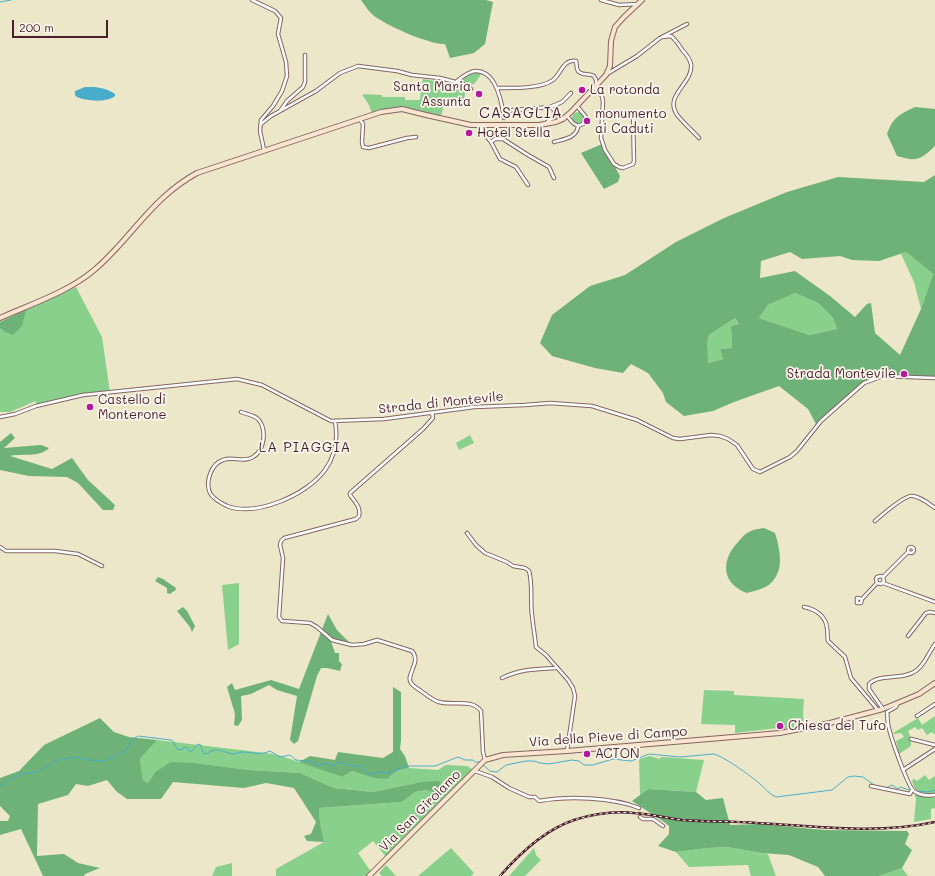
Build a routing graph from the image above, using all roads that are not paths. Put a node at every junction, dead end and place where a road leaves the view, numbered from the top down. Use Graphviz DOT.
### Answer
graph roads {
  1 [pos="252,0"];
  2 [pos="601,0"];
  3 [pos="642,0"];
  4 [pos="638,4"];
  5 [pos="687,24"];
  6 [pos="662,37"];
  7 [pos="305,55"];
  8 [pos="606,75"];
  9 [pos="456,81"];
  10 [pos="595,87"];
  11 [pos="497,88"];
  12 [pos="471,89"];
  13 [pos="571,93"];
  14 [pos="577,106"];
  15 [pos="550,107"];
  16 [pos="280,111"];
  17 [pos="503,111"];
  18 [pos="633,115"];
  19 [pos="567,116"];
  20 [pos="504,118"];
  21 [pos="358,119"];
  22 [pos="261,124"];
  23 [pos="476,125"];
  24 [pos="543,125"];
  25 [pos="578,126"];
  26 [pos="416,137"];
  27 [pos="699,138"];
  28 [pos="491,142"];
  29 [pos="554,142"];
  30 [pos="264,150"];
  31 [pos="554,178"];
  32 [pos="528,185"];
  33 [pos="0,318"];
  34 [pos="935,378"];
  35 [pos="241,412"];
  36 [pos="432,413"];
  37 [pos="0,417"];
  38 [pos="335,421"];
  39 [pos="935,508"];
  40 [pos="875,521"];
  41 [pos="467,533"];
  42 [pos="0,547"];
  43 [pos="908,552"];
  44 [pos="102,566"];
  45 [pos="883,577"];
  46 [pos="877,583"];
  47 [pos="883,583"];
  48 [pos="862,598"];
  49 [pos="935,602"];
  50 [pos="804,607"];
  51 [pos="935,613"];
  52 [pos="908,636"];
  53 [pos="935,644"];
  54 [pos="557,668"];
  55 [pos="502,678"];
  56 [pos="935,683"];
  57 [pos="897,704"];
  58 [pos="935,704"];
  59 [pos="881,710"];
  60 [pos="917,716"];
  61 [pos="911,739"];
  62 [pos="935,745"];
  63 [pos="935,748"];
  64 [pos="567,751"];
  65 [pos="485,760"];
  66 [pos="476,769"];
  67 [pos="903,770"];
  68 [pos="871,786"];
  69 [pos="912,790"];
  70 [pos="935,795"];
  71 [pos="639,808"];
  72 [pos="640,817"];
  73 [pos="663,826"];
  74 [pos="370,876"];
  1 -- 22 [label="street"];
  2 -- 4 [label="street"];
  3 -- 4 [label="street"];
  4 -- 8 [label="street"];
  5 -- 6 [label="street"];
  6 -- 8 [label="street"];
  6 -- 27 [label="street"];
  7 -- 16 [label="street"];
  8 -- 10 [label="street"];
  9 -- 11 [label="street"];
  9 -- 12 [label="street"];
  9 -- 16 [label="street"];
  10 -- 11 [label="street"];
  10 -- 14 [label="street"];
  10 -- 18 [label="street"];
  11 -- 17 [label="street"];
  13 -- 15 [label="street"];
  14 -- 19 [label="street"];
  14 -- 25 [label="street"];
  15 -- 17 [label="street"];
  15 -- 24 [label="street"];
  16 -- 22 [label="street"];
  17 -- 20 [label="street"];
  19 -- 24 [label="street"];
  19 -- 25 [label="street"];
  21 -- 23 [label="street"];
  21 -- 26 [label="street"];
  21 -- 30 [label="street"];
  22 -- 30 [label="street"];
  23 -- 24 [label="street"];
  23 -- 28 [label="street"];
  25 -- 29 [label="street"];
  28 -- 31 [label="street"];
  28 -- 32 [label="street"];
  30 -- 33 [label="street"];
  34 -- 36 [label="street, Strada di Montevile"];
  35 -- 38 [label="street"];
  36 -- 38 [label="street, Strada di Montevile"];
  36 -- 65 [label="street"];
  37 -- 38 [label="street, Strada di Montevile"];
  39 -- 40 [label="street"];
  41 -- 54 [label="street"];
  42 -- 44 [label="street"];
  43 -- 45 [label="street"];
  45 -- 46 [label="street"];
  45 -- 47 [label="street"];
  46 -- 47 [label="street"];
  46 -- 48 [label="street"];
  47 -- 49 [label="street"];
  50 -- 59 [label="street"];
  51 -- 52 [label="street"];
  53 -- 59 [label="street"];
  54 -- 55 [label="street"];
  54 -- 64 [label="street"];
  56 -- 57 [label="street, Via della Pieve di Campo"];
  57 -- 59 [label="street, Via della Pieve di Campo"];
  57 -- 67 [label="street"];
  58 -- 60 [label="street"];
  59 -- 64 [label="street, Via della Pieve di Campo"];
  61 -- 62 [label="street"];
  63 -- 67 [label="street"];
  64 -- 65 [label="street, Via della Pieve di Campo"];
  65 -- 66 [label="street, Via San Girolamo"];
  66 -- 71 [label="street"];
  66 -- 74 [label="street, Via San Girolamo"];
  67 -- 69 [label="street"];
  68 -- 69 [label="street"];
  69 -- 70 [label="street"];
  72 -- 73 [label="street"];
}
